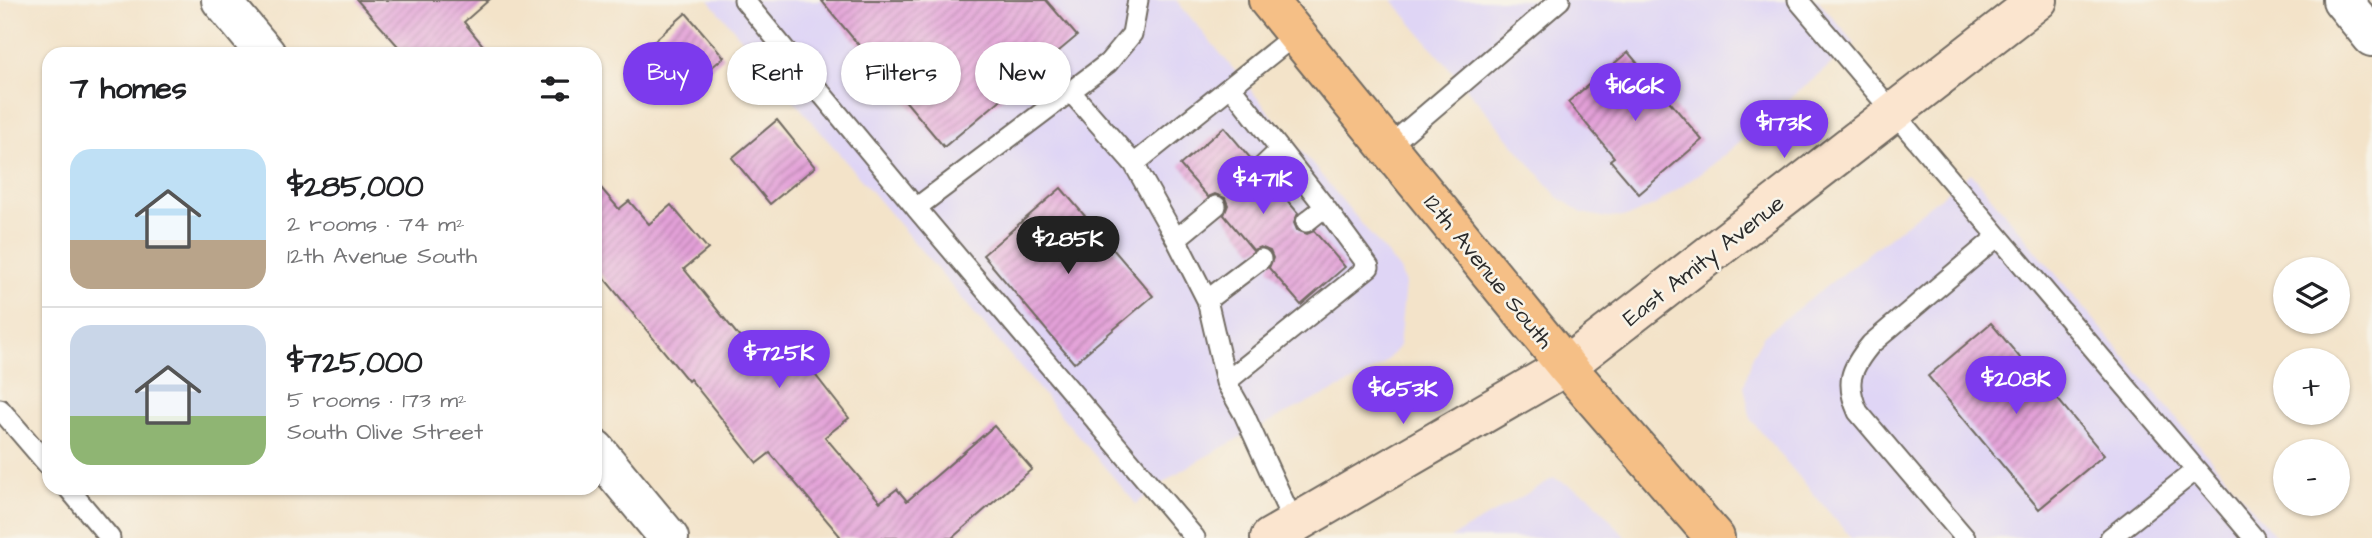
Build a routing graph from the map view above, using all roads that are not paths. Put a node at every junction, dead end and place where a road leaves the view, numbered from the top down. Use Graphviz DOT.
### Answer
graph roads {
  1 [pos="221,0"];
  2 [pos="744,0"];
  3 [pos="1138,0"];
  4 [pos="1560,0"];
  5 [pos="1798,0"];
  6 [pos="2038,0"];
  7 [pos="2342,0"];
  8 [pos="1286,12"];
  9 [pos="2372,37"];
  10 [pos="260,47"];
  11 [pos="1231,87"];
  12 [pos="1071,90"];
  13 [pos="1071,92"];
  14 [pos="1052,105"];
  15 [pos="1893,113"];
  16 [pos="1389,146"];
  17 [pos="1280,150"];
  18 [pos="1135,164"];
  19 [pos="1260,169"];
  20 [pos="1216,206"];
  21 [pos="1325,207"];
  22 [pos="916,208"];
  23 [pos="1306,222"];
  24 [pos="1998,236"];
  25 [pos="1177,240"];
  26 [pos="1261,259"];
  27 [pos="1207,300"];
  28 [pos="1566,366"];
  29 [pos="1226,382"];
  30 [pos="0,409"];
  31 [pos="602,457"];
  32 [pos="42,458"];
  33 [pos="2196,470"];
  34 [pos="74,495"];
  35 [pos="1282,531"];
  36 [pos="110,538"];
  37 [pos="669,538"];
  38 [pos="1195,538"];
  39 [pos="1715,538"];
  40 [pos="1965,538"];
  41 [pos="2110,538"];
  42 [pos="2254,538"];
  1 -- 10 [label="street"];
  2 -- 22 [label="lane"];
  3 -- 12 [label="lane"];
  4 -- 16 [label="lane"];
  5 -- 15 [label="lane"];
  6 -- 15 [label="main road, East Amity Avenue"];
  7 -- 9 [label="street"];
  8 -- 11 [label="lane"];
  8 -- 16 [label="main road, 12th Avenue South"];
  11 -- 17 [label="lane"];
  11 -- 18 [label="lane"];
  13 -- 18 [label="lane"];
  14 -- 22 [label="lane"];
  15 -- 24 [label="lane"];
  15 -- 28 [label="main road, East Amity Avenue"];
  16 -- 28 [label="main road, 12th Avenue South"];
  17 -- 19 [label="lane"];
  17 -- 21 [label="lane"];
  18 -- 25 [label="lane"];
  20 -- 25 [label="lane"];
  21 -- 23 [label="lane"];
  21 -- 29 [label="lane"];
  22 -- 38 [label="lane"];
  24 -- 33 [label="lane"];
  24 -- 40 [label="lane"];
  25 -- 27 [label="lane"];
  26 -- 27 [label="lane"];
  27 -- 29 [label="lane"];
  28 -- 35 [label="main road, East Amity Avenue"];
  28 -- 39 [label="main road, 12th Avenue South"];
  29 -- 35 [label="lane"];
  30 -- 32 [label="lane"];
  31 -- 37 [label="street"];
  33 -- 41 [label="lane"];
  33 -- 42 [label="lane"];
  34 -- 36 [label="lane"];
}
